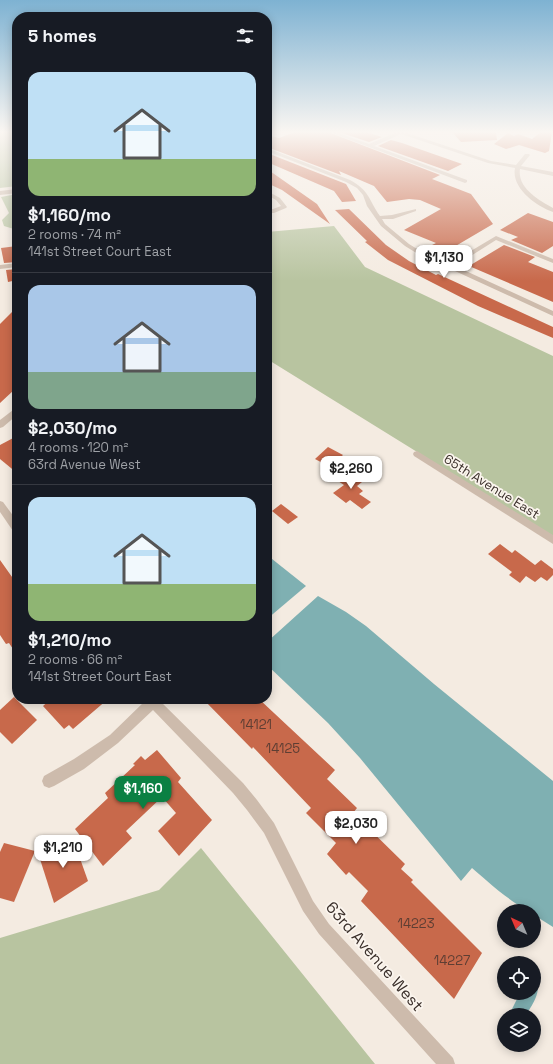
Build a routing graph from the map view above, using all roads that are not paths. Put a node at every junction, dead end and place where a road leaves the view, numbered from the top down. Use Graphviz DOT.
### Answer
graph roads {
  1 [pos="349,182"];
  2 [pos="520,182"];
  3 [pos="12,192"];
  4 [pos="0,193"];
  5 [pos="272,196"];
  6 [pos="414,210"];
  7 [pos="553,210"];
  8 [pos="272,211"];
  9 [pos="378,218"];
  10 [pos="553,261"];
  11 [pos="12,266"];
  12 [pos="0,267"];
  13 [pos="449,267"];
  14 [pos="553,314"];
  15 [pos="12,414"];
  16 [pos="0,425"];
  17 [pos="417,454"];
  18 [pos="0,505"];
  19 [pos="12,521"];
  20 [pos="553,540"];
  21 [pos="149,704"];
  22 [pos="155,704"];
  23 [pos="50,781"];
  24 [pos="447,1064"];
  1 -- 9 [label="street"];
  2 -- 7 [label="street"];
  3 -- 4 [label="street"];
  5 -- 8 [label="street"];
  6 -- 9 [label="street"];
  9 -- 13 [label="street"];
  10 -- 13 [label="street"];
  11 -- 12 [label="street"];
  13 -- 14 [label="street"];
  15 -- 16 [label="street"];
  17 -- 20 [label="street, 65th Avenue East"];
  18 -- 19 [label="street"];
  21 -- 23 [label="street"];
  22 -- 24 [label="street, 63rd Avenue West"];
}
